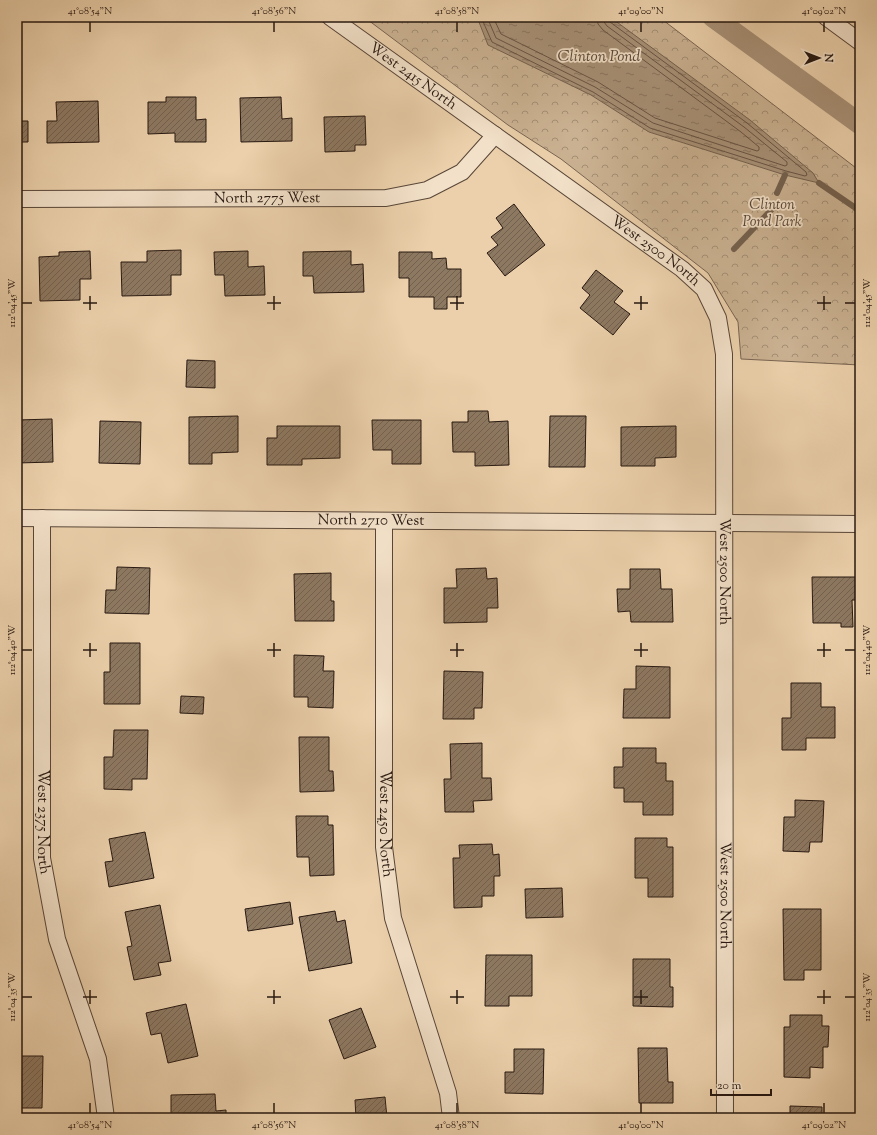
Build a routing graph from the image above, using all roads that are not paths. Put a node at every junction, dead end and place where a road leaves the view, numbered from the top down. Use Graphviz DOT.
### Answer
graph roads {
  1 [pos="330,17"];
  2 [pos="826,17"];
  3 [pos="860,42"];
  4 [pos="495,135"];
  5 [pos="17,199"];
  6 [pos="17,518"];
  7 [pos="42,518"];
  8 [pos="384,521"];
  9 [pos="724,523"];
  10 [pos="860,524"];
  11 [pos="106,1118"];
  12 [pos="451,1118"];
  13 [pos="725,1118"];
  1 -- 4 [label="street, West 2415 North"];
  2 -- 3 [label="street"];
  4 -- 5 [label="street, North 2775 West"];
  4 -- 9 [label="street, West 2500 North"];
  6 -- 7 [label="street, North 2710 West"];
  7 -- 8 [label="street, North 2710 West"];
  7 -- 11 [label="street, West 2375 North"];
  8 -- 9 [label="street, North 2710 West"];
  8 -- 12 [label="street, West 2450 North"];
  9 -- 10 [label="street, North 2710 West"];
  9 -- 13 [label="street, West 2500 North"];
}
